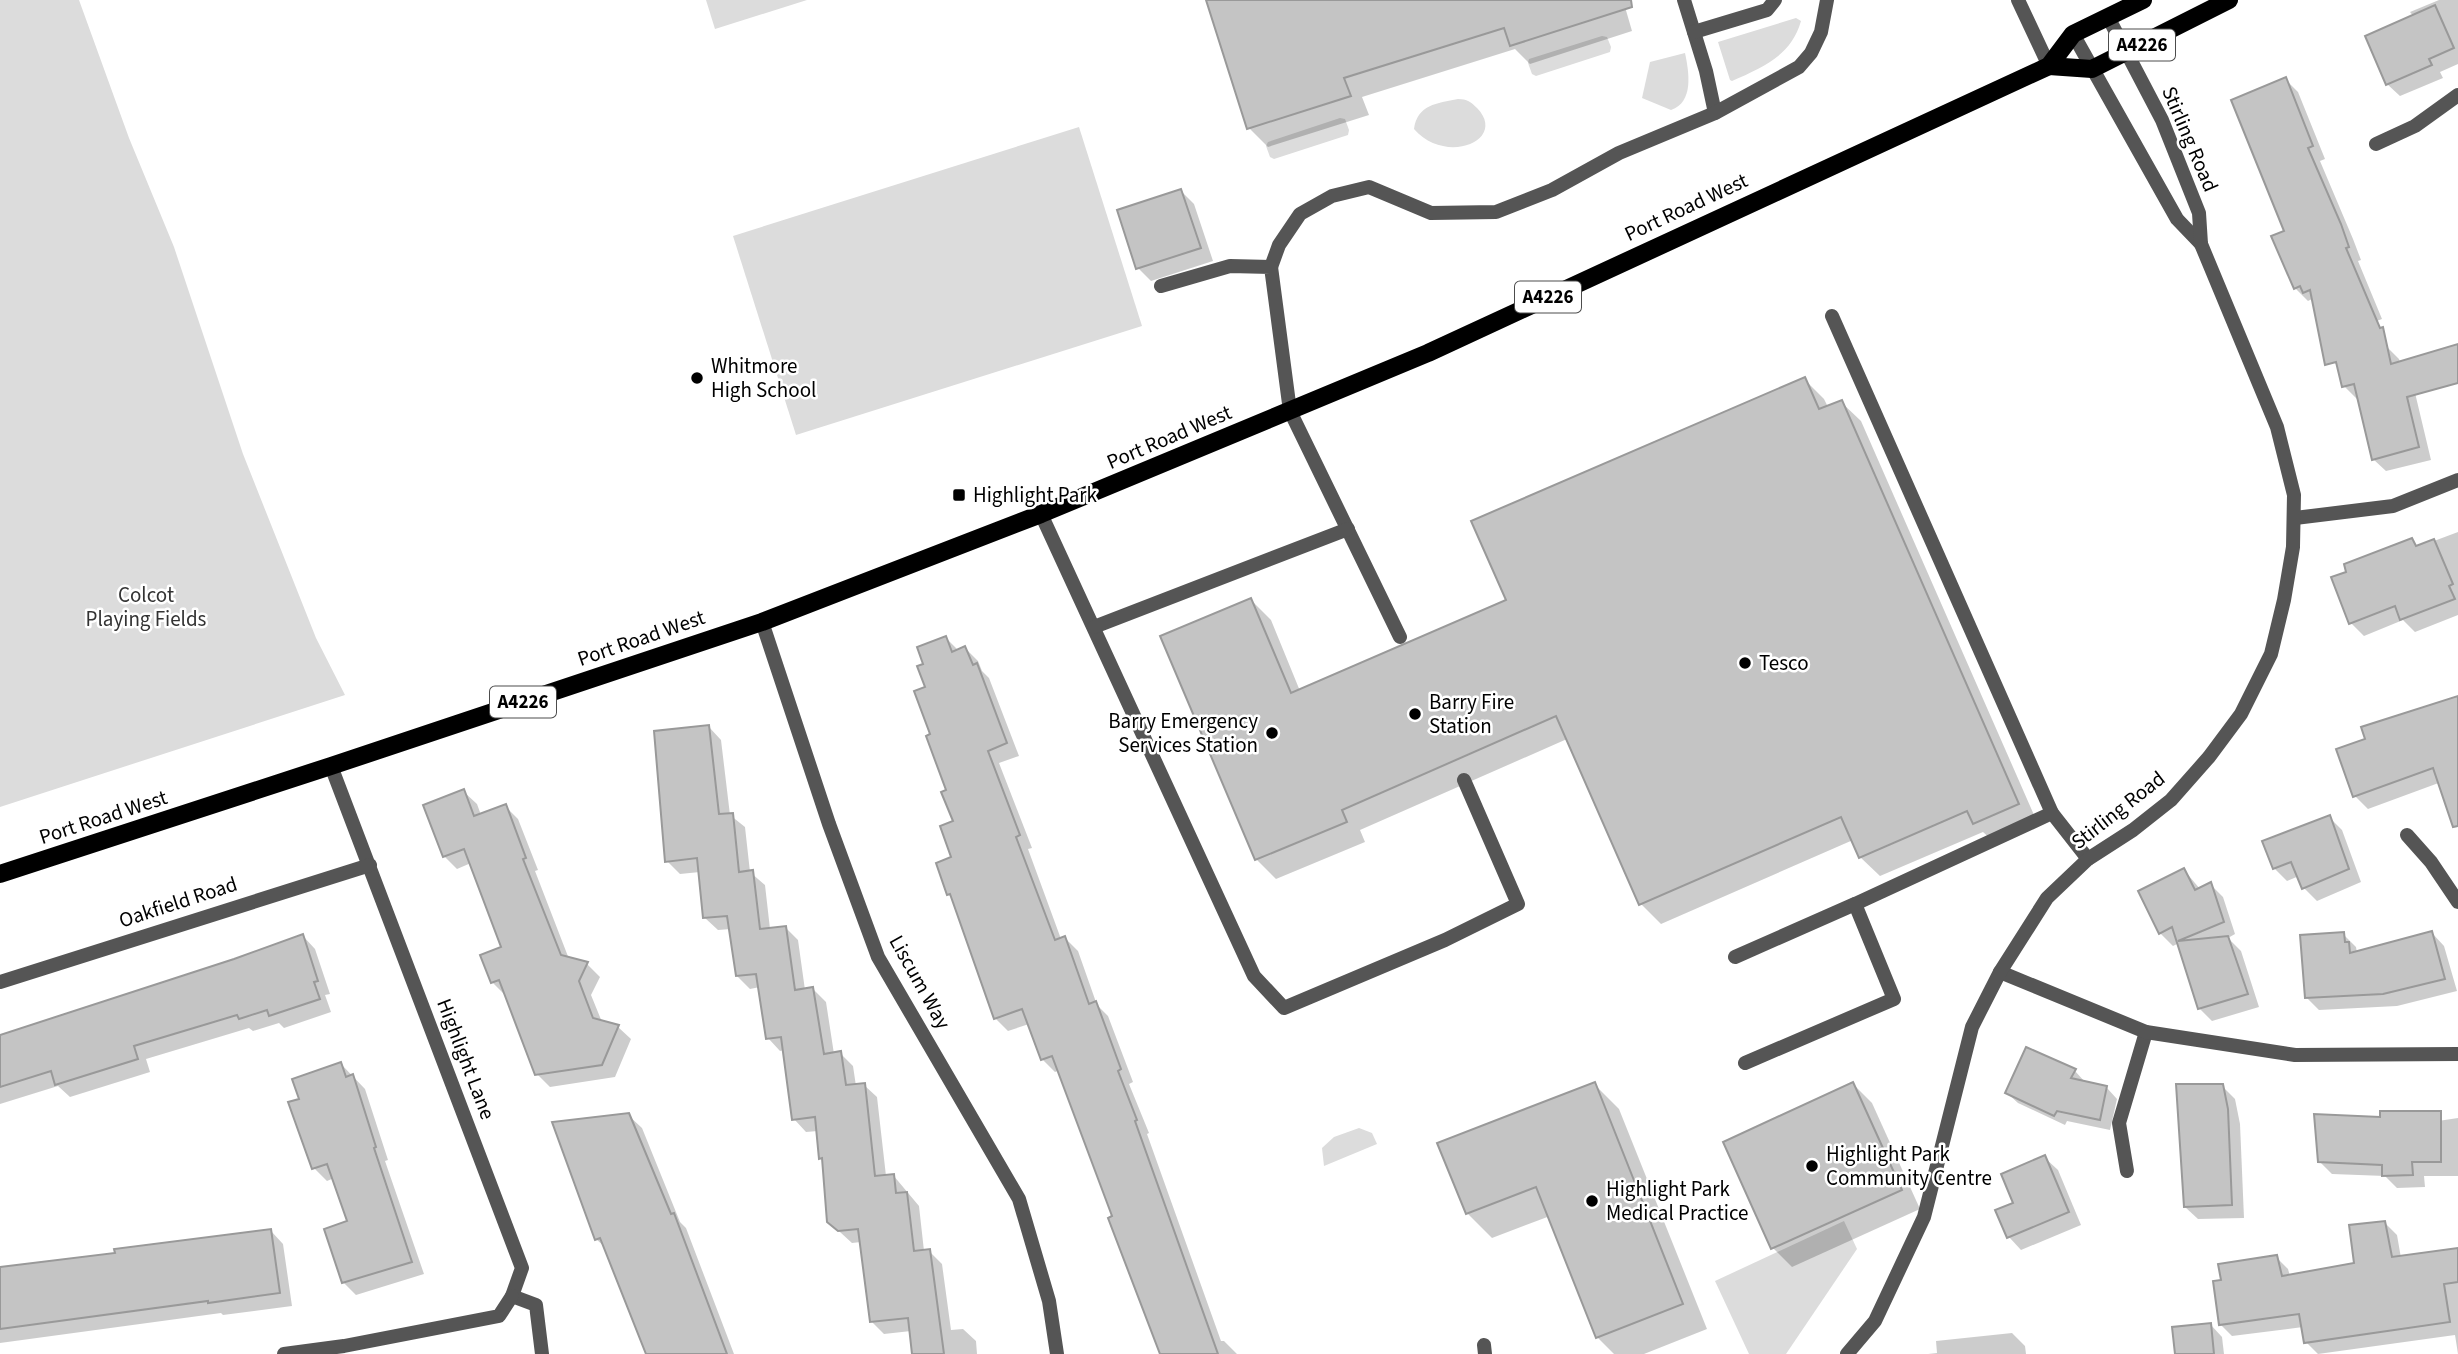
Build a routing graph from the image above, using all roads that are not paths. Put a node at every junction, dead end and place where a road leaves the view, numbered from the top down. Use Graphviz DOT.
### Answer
graph roads {
  1 [pos="1684,0"];
  2 [pos="1775,0"];
  3 [pos="1827,0"];
  4 [pos="2018,0"];
  5 [pos="2143,0"];
  6 [pos="2230,0"];
  7 [pos="2108,17"];
  8 [pos="1694,32"];
  9 [pos="2073,34"];
  10 [pos="2127,52"];
  11 [pos="2049,66"];
  12 [pos="2092,69"];
  13 [pos="2458,95"];
  14 [pos="1714,113"];
  15 [pos="2376,144"];
  16 [pos="2201,244"];
  17 [pos="1271,267"];
  18 [pos="1161,286"];
  19 [pos="1832,316"];
  20 [pos="1290,411"];
  21 [pos="2458,480"];
  22 [pos="1041,514"];
  23 [pos="2295,518"];
  24 [pos="1348,529"];
  25 [pos="762,622"];
  26 [pos="1094,627"];
  27 [pos="1399,637"];
  28 [pos="331,766"];
  29 [pos="1464,780"];
  30 [pos="2052,813"];
  31 [pos="2407,835"];
  32 [pos="2088,859"];
  33 [pos="370,864"];
  34 [pos="0,874"];
  35 [pos="2458,902"];
  36 [pos="1855,904"];
  37 [pos="1735,957"];
  38 [pos="2000,972"];
  39 [pos="0,982"];
  40 [pos="2146,1032"];
  41 [pos="2458,1054"];
  42 [pos="1745,1063"];
  43 [pos="2127,1171"];
  44 [pos="512,1296"];
  45 [pos="284,1354"];
  46 [pos="542,1354"];
  47 [pos="1057,1354"];
  48 [pos="1847,1354"];
  1 -- 8 [label="street"];
  2 -- 8 [label="street"];
  3 -- 14 [label="street"];
  4 -- 11 [label="street"];
  5 -- 7 [label="main road, Port Road West / A4226"];
  6 -- 10 [label="main road, Port Road West / A4226"];
  7 -- 9 [label="main road, Port Road West / A4226"];
  7 -- 10 [label="street, Stirling Road"];
  8 -- 14 [label="street"];
  9 -- 11 [label="main road, Port Road West / A4226"];
  9 -- 12 [label="street, Stirling Road"];
  10 -- 12 [label="main road, Port Road West / A4226"];
  10 -- 16 [label="street, Stirling Road"];
  11 -- 12 [label="main road, Port Road West / A4226"];
  11 -- 20 [label="main road, Port Road West / A4226"];
  12 -- 16 [label="street, Stirling Road"];
  13 -- 15 [label="street"];
  14 -- 17 [label="street"];
  16 -- 23 [label="street, Stirling Road"];
  17 -- 18 [label="street"];
  17 -- 20 [label="street"];
  19 -- 30 [label="street"];
  20 -- 22 [label="main road, Port Road West / A4226"];
  20 -- 24 [label="street"];
  21 -- 23 [label="street"];
  22 -- 25 [label="main road, Port Road West / A4226"];
  22 -- 26 [label="street"];
  23 -- 32 [label="street, Stirling Road"];
  24 -- 26 [label="street"];
  24 -- 27 [label="street"];
  25 -- 28 [label="main road, Port Road West / A4226"];
  25 -- 47 [label="street, Liscum Way"];
  26 -- 29 [label="street"];
  28 -- 33 [label="street, Highlight Lane"];
  28 -- 34 [label="main road, Port Road West / A4226"];
  30 -- 32 [label="street"];
  30 -- 36 [label="street"];
  31 -- 35 [label="street"];
  32 -- 38 [label="street, Stirling Road"];
  33 -- 39 [label="street, Oakfield Road"];
  33 -- 44 [label="street, Highlight Lane"];
  36 -- 37 [label="street"];
  36 -- 42 [label="street"];
  38 -- 40 [label="street"];
  38 -- 48 [label="street, Stirling Road"];
  40 -- 41 [label="street"];
  40 -- 43 [label="street"];
  44 -- 45 [label="street"];
  44 -- 46 [label="street"];
}
